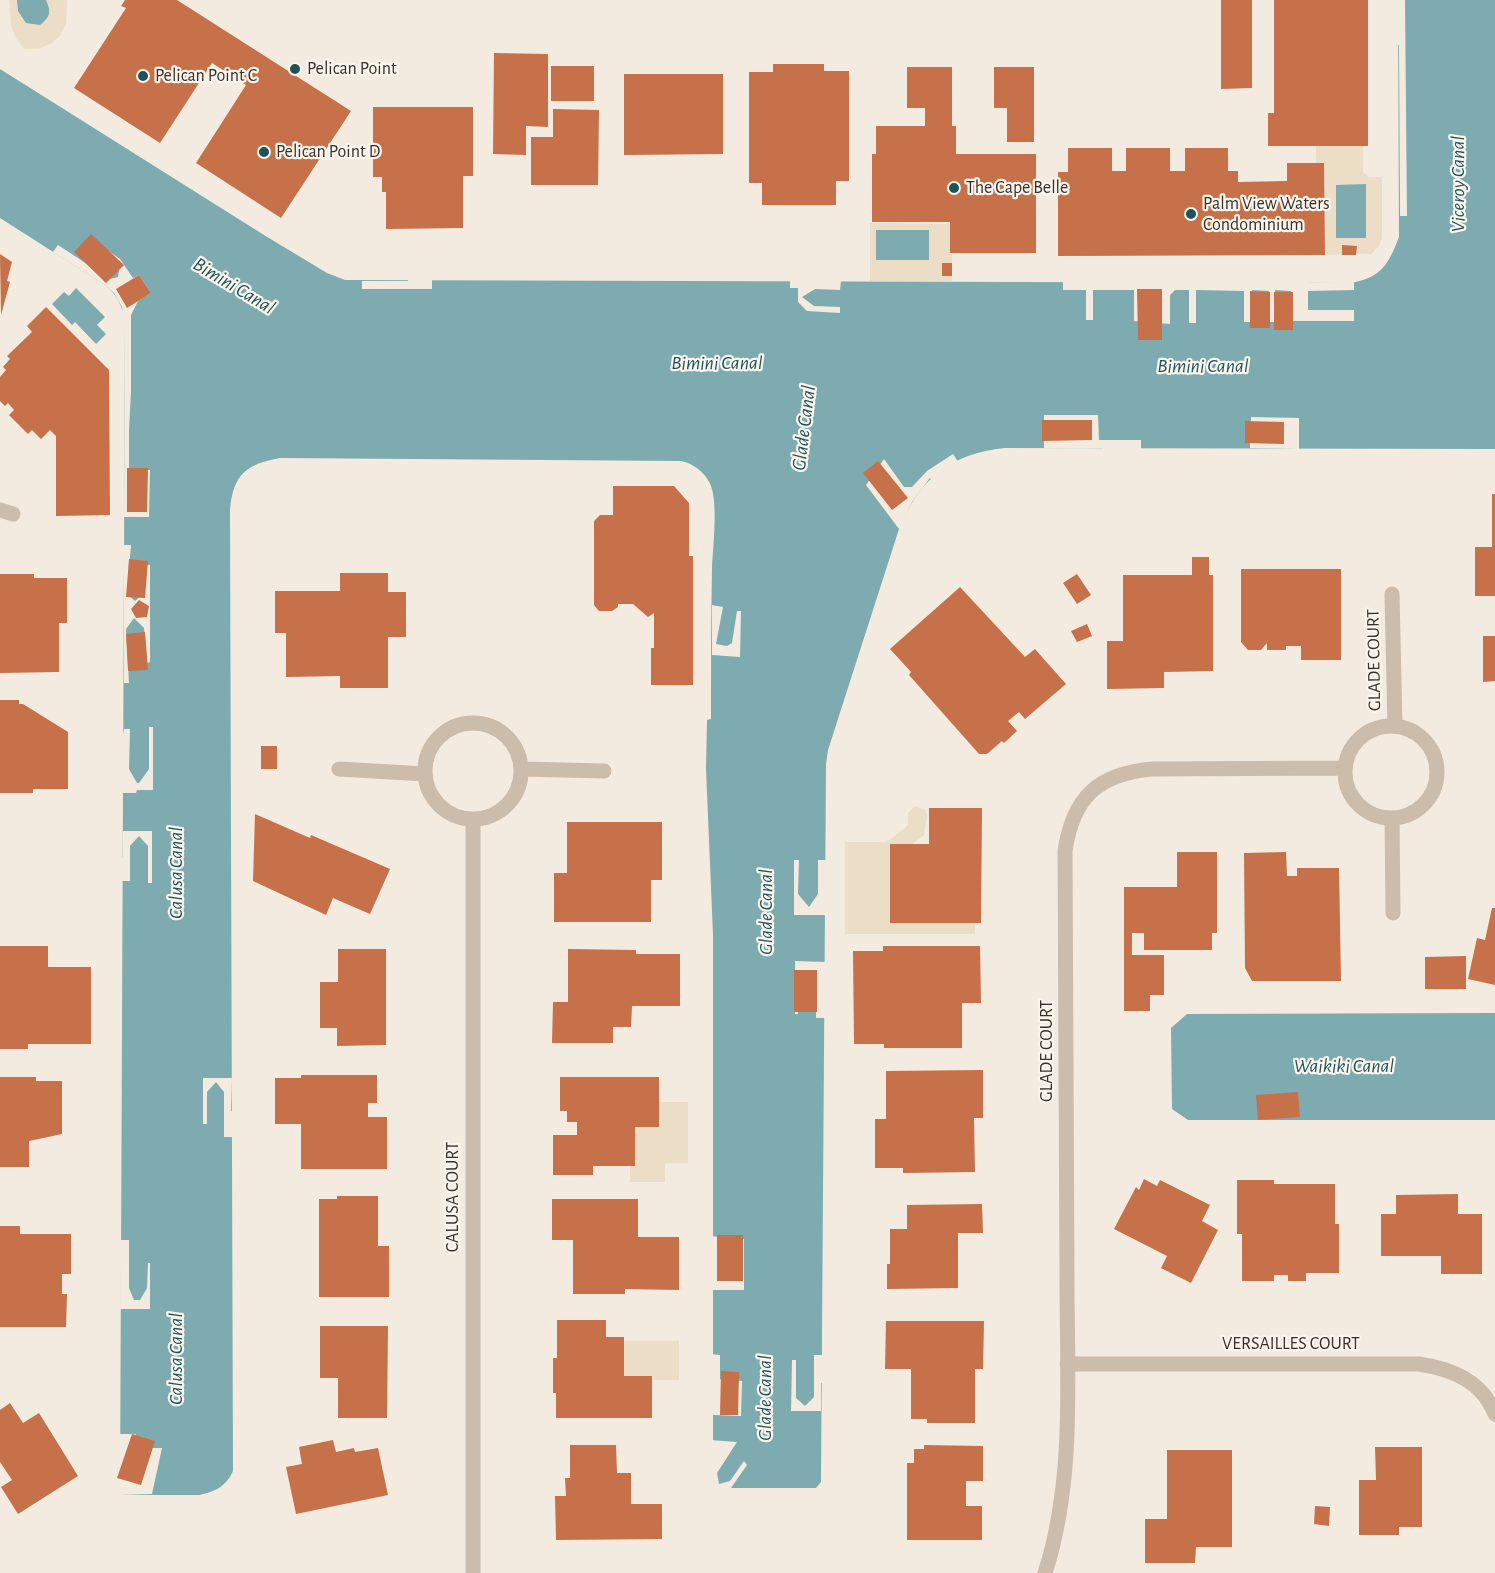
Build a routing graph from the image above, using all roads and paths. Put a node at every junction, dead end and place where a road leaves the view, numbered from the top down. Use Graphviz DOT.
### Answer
graph roads {
  1 [pos="1392,594"];
  2 [pos="1395,726"];
  3 [pos="1344,768"];
  4 [pos="521,769"];
  5 [pos="339,770"];
  6 [pos="604,771"];
  7 [pos="425,774"];
  8 [pos="473,820"];
  9 [pos="1067,1364"];
  10 [pos="1495,1414"];
  11 [pos="473,1573"];
  12 [pos="1045,1573"];
  1 -- 2 [label="street, GLADE COURT"];
  2 -- 3 [label="street, GLADE COURT"];
  2 -- 3 [label="street, GLADE COURT"];
  3 -- 9 [label="street, GLADE COURT"];
  4 -- 6 [label="street"];
  4 -- 7 [label="street"];
  4 -- 8 [label="street"];
  5 -- 7 [label="street"];
  7 -- 8 [label="street"];
  8 -- 11 [label="street, CALUSA COURT"];
  9 -- 10 [label="street, VERSAILLES COURT"];
  9 -- 12 [label="street, GLADE COURT"];
}
